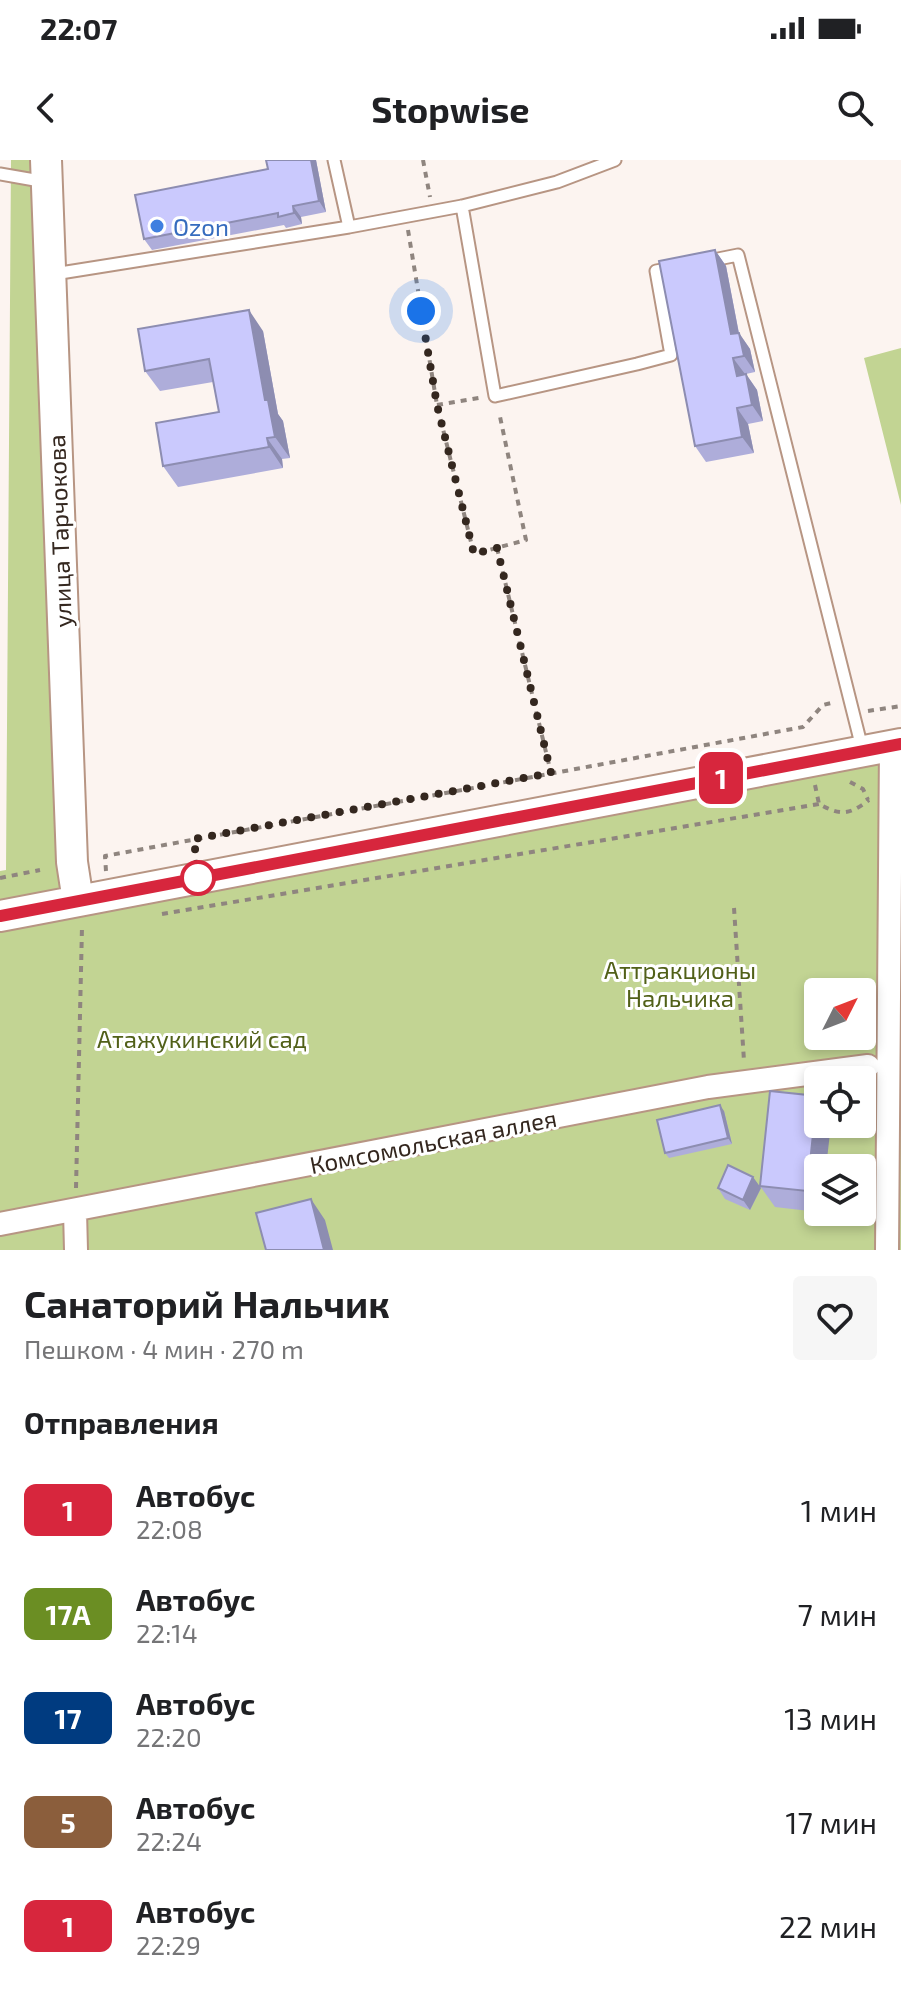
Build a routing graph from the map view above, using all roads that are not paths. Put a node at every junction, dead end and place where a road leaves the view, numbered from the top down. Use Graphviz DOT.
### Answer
graph roads {
  1 [pos="334,160"];
  2 [pos="615,160"];
  3 [pos="46,171"];
  4 [pos="0,174"];
  5 [pos="462,206"];
  6 [pos="349,227"];
  7 [pos="697,263"];
  8 [pos="683,265"];
  9 [pos="49,275"];
  10 [pos="885,747"];
  11 [pos="80,914"];
  12 [pos="0,916"];
  13 [pos="804,1074"];
  14 [pos="75,1211"];
  15 [pos="0,1224"];
  16 [pos="76,1250"];
  17 [pos="887,1250"];
  1 -- 6 [label="lane"];
  2 -- 5 [label="lane"];
  3 -- 4 [label="lane"];
  3 -- 9 [label="street, улица Тарчокова"];
  5 -- 6 [label="lane"];
  5 -- 8 [label="lane"];
  6 -- 9 [label="lane"];
  7 -- 10 [label="lane"];
  9 -- 11 [label="street, улица Тарчокова"];
  10 -- 11 [label="street"];
  10 -- 17 [label="street"];
  11 -- 12 [label="street"];
  13 -- 14 [label="street, Комсомольская аллея"];
  14 -- 15 [label="street, Комсомольская аллея"];
  14 -- 16 [label="street"];
}
